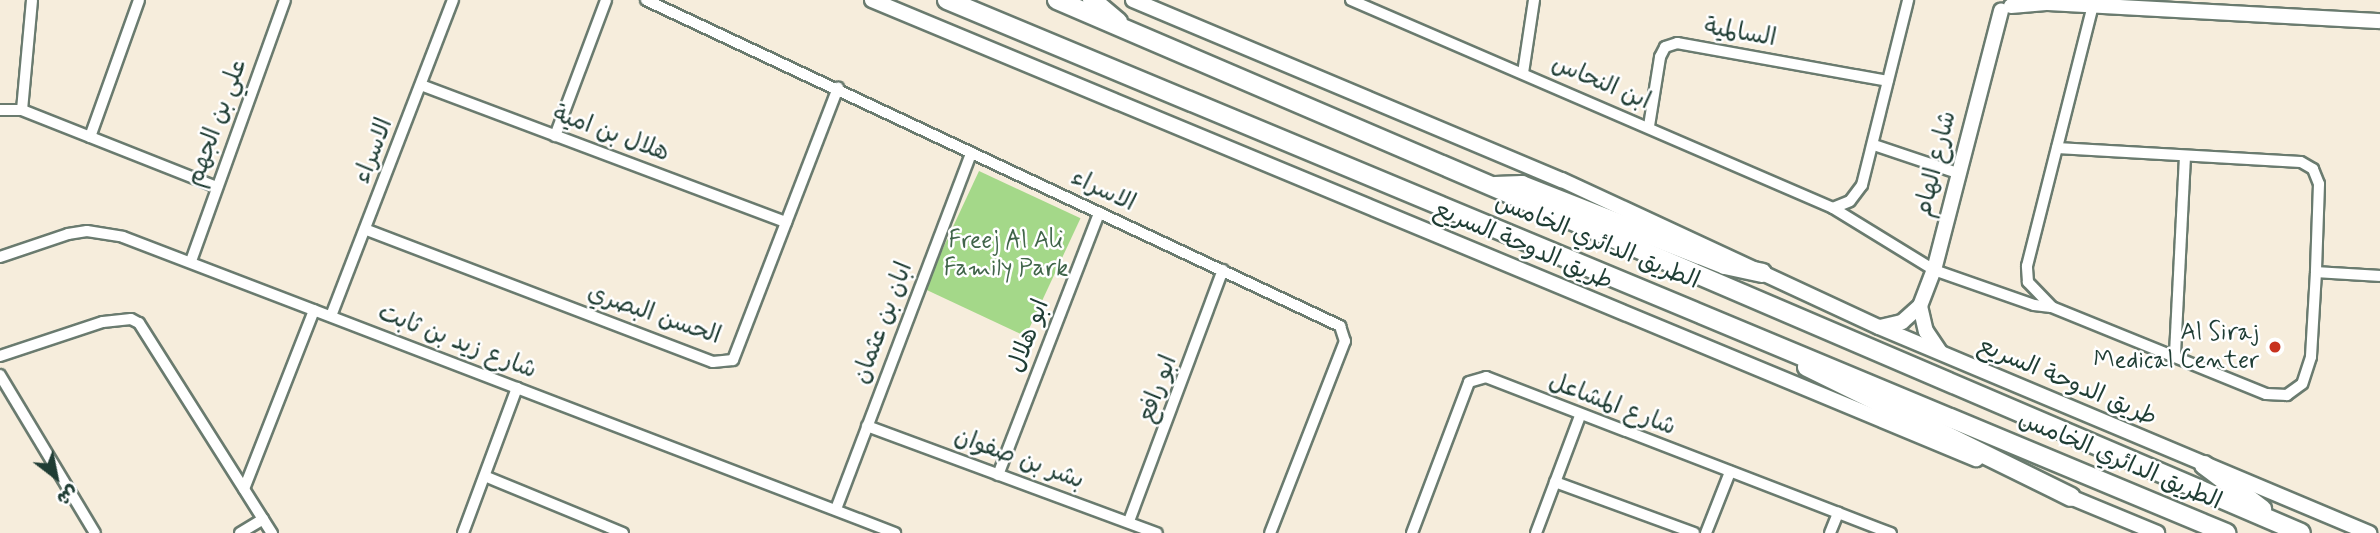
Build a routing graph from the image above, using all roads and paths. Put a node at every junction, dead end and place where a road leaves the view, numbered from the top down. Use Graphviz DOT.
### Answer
graph roads {
  1 [pos="32,0"];
  2 [pos="139,0"];
  3 [pos="285,0"];
  4 [pos="453,0"];
  5 [pos="606,0"];
  6 [pos="646,0"];
  7 [pos="872,0"];
  8 [pos="947,0"];
  9 [pos="1057,0"];
  10 [pos="1093,0"];
  11 [pos="1133,0"];
  12 [pos="1350,0"];
  13 [pos="1534,0"];
  14 [pos="1908,0"];
  15 [pos="2135,0"];
  16 [pos="2009,3"];
  17 [pos="2163,4"];
  18 [pos="2093,5"];
  19 [pos="2120,6"];
  20 [pos="2380,21"];
  21 [pos="1125,30"];
  22 [pos="1523,73"];
  23 [pos="1888,81"];
  24 [pos="421,85"];
  25 [pos="838,88"];
  26 [pos="0,110"];
  27 [pos="22,110"];
  28 [pos="1648,126"];
  29 [pos="555,136"];
  30 [pos="90,137"];
  31 [pos="1874,145"];
  32 [pos="2057,148"];
  33 [pos="971,153"];
  34 [pos="2185,156"];
  35 [pos="1957,173"];
  36 [pos="215,187"];
  37 [pos="1490,187"];
  38 [pos="1833,208"];
  39 [pos="1099,213"];
  40 [pos="786,222"];
  41 [pos="367,230"];
  42 [pos="0,257"];
  43 [pos="191,261"];
  44 [pos="1223,270"];
  45 [pos="1934,270"];
  46 [pos="2316,272"];
  47 [pos="1762,273"];
  48 [pos="2380,276"];
  49 [pos="1920,306"];
  50 [pos="2052,307"];
  51 [pos="314,310"];
  52 [pos="331,316"];
  53 [pos="1718,318"];
  54 [pos="1879,327"];
  55 [pos="1940,352"];
  56 [pos="2175,354"];
  57 [pos="0,356"];
  58 [pos="0,375"];
  59 [pos="517,388"];
  60 [pos="1580,416"];
  61 [pos="867,426"];
  62 [pos="2204,465"];
  63 [pos="1730,472"];
  64 [pos="998,475"];
  65 [pos="487,477"];
  66 [pos="1555,482"];
  67 [pos="244,489"];
  68 [pos="2071,497"];
  69 [pos="836,509"];
  70 [pos="1838,513"];
  71 [pos="263,519"];
  72 [pos="1129,521"];
  73 [pos="2293,530"];
  74 [pos="95,533"];
  75 [pos="240,533"];
  76 [pos="272,533"];
  77 [pos="463,533"];
  78 [pos="623,533"];
  79 [pos="895,533"];
  80 [pos="1157,533"];
  81 [pos="1269,533"];
  82 [pos="1412,533"];
  83 [pos="1536,533"];
  84 [pos="1694,533"];
  85 [pos="1706,533"];
  86 [pos="1830,533"];
  87 [pos="1891,533"];
  88 [pos="2157,533"];
  89 [pos="2227,533"];
  90 [pos="2369,533"];
  1 -- 27 [label="street"];
  2 -- 30 [label="street"];
  3 -- 36 [label="street, علي بن الجهم"];
  4 -- 24 [label="street, الاسراء"];
  5 -- 29 [label="street"];
  6 -- 25 [label="street, الاسراء"];
  7 -- 68 [label="street, طريق الدوحة السريع"];
  8 -- 53 [label="highway, الطريق الدائري الخامس"];
  9 -- 21 [label="highway, الطريق الدائري الخامس"];
  10 -- 21 [label="highway"];
  11 -- 47 [label="street, طريق الدوحة السريع"];
  12 -- 22 [label="street, ابن النحاس"];
  13 -- 22 [label="street"];
  14 -- 23 [label="street"];
  15 -- 19 [label="street"];
  16 -- 18 [label="street"];
  16 -- 35 [label="street, شارع الهام"];
  17 -- 19 [label="street"];
  17 -- 20 [label="street"];
  18 -- 19 [label="street"];
  18 -- 32 [label="street"];
  21 -- 37 [label="highway, الطريق الدائري الخامس"];
  22 -- 28 [label="street, ابن النحاس"];
  23 -- 28 [label="street, السالمية"];
  23 -- 31 [label="street"];
  24 -- 29 [label="street, هلال بن امية"];
  24 -- 41 [label="street, الاسراء"];
  25 -- 33 [label="street, الاسراء"];
  25 -- 40 [label="street, الحسن البصري"];
  26 -- 27 [label="street"];
  27 -- 30 [label="street"];
  28 -- 38 [label="street, ابن النحاس"];
  29 -- 40 [label="street, هلال بن امية"];
  30 -- 36 [label="street"];
  31 -- 35 [label="street"];
  31 -- 38 [label="street"];
  32 -- 34 [label="street"];
  32 -- 50 [label="street"];
  33 -- 39 [label="street, الاسراء"];
  33 -- 61 [label="street, ابان بن عثمان"];
  34 -- 46 [label="street"];
  34 -- 56 [label="street"];
  35 -- 45 [label="street, شارع الهام"];
  36 -- 43 [label="street, علي بن الجهم"];
  37 -- 47 [label="highway"];
  37 -- 73 [label="highway, الطريق الدائري الخامس"];
  38 -- 45 [label="street, ابن النحاس"];
  39 -- 44 [label="street, الاسراء"];
  39 -- 64 [label="street, ابو هلال"];
  40 -- 41 [label="street, الحسن البصري"];
  41 -- 52 [label="street, الاسراء"];
  42 -- 43 [label="street, شارع زيد بن ثابت"];
  43 -- 51 [label="street, شارع زيد بن ثابت"];
  44 -- 72 [label="street, ابو رافع"];
  44 -- 81 [label="street, الاسراء"];
  45 -- 49 [label="street, شارع الهام"];
  45 -- 50 [label="street, ابن النحاس"];
  46 -- 48 [label="street"];
  46 -- 56 [label="street, ابن النحاس"];
  47 -- 54 [label="street, طريق الدوحة السريع"];
  49 -- 54 [label="street"];
  49 -- 55 [label="street"];
  50 -- 56 [label="street, ابن النحاس"];
  51 -- 52 [label="street, شارع زيد بن ثابت"];
  51 -- 67 [label="street"];
  52 -- 59 [label="street, شارع زيد بن ثابت"];
  53 -- 68 [label="highway"];
  53 -- 89 [label="highway, الطريق الدائري الخامس"];
  54 -- 55 [label="street, طريق الدوحة السريع"];
  55 -- 62 [label="street, طريق الدوحة السريع"];
  57 -- 67 [label="street"];
  58 -- 74 [label="street"];
  59 -- 65 [label="street"];
  59 -- 69 [label="street, شارع زيد بن ثابت"];
  60 -- 63 [label="street, شارع المشاعل"];
  60 -- 66 [label="street"];
  60 -- 82 [label="street, شارع المشاعل"];
  61 -- 64 [label="street, بشر بن صفوان"];
  61 -- 69 [label="street, ابان بن عثمان"];
  62 -- 73 [label="highway"];
  62 -- 90 [label="street, طريق الدوحة السريع"];
  63 -- 70 [label="street, شارع المشاعل"];
  63 -- 85 [label="street"];
  64 -- 72 [label="street, بشر بن صفوان"];
  65 -- 77 [label="street"];
  65 -- 78 [label="street"];
  66 -- 83 [label="street"];
  66 -- 84 [label="street"];
  67 -- 71 [label="street"];
  68 -- 88 [label="street, طريق الدوحة السريع"];
  69 -- 79 [label="street, شارع زيد بن ثابت"];
  70 -- 86 [label="street"];
  70 -- 87 [label="street, شارع المشاعل"];
  71 -- 75 [label="street"];
  71 -- 76 [label="street"];
  72 -- 80 [label="street, بشر بن صفوان"];
}
